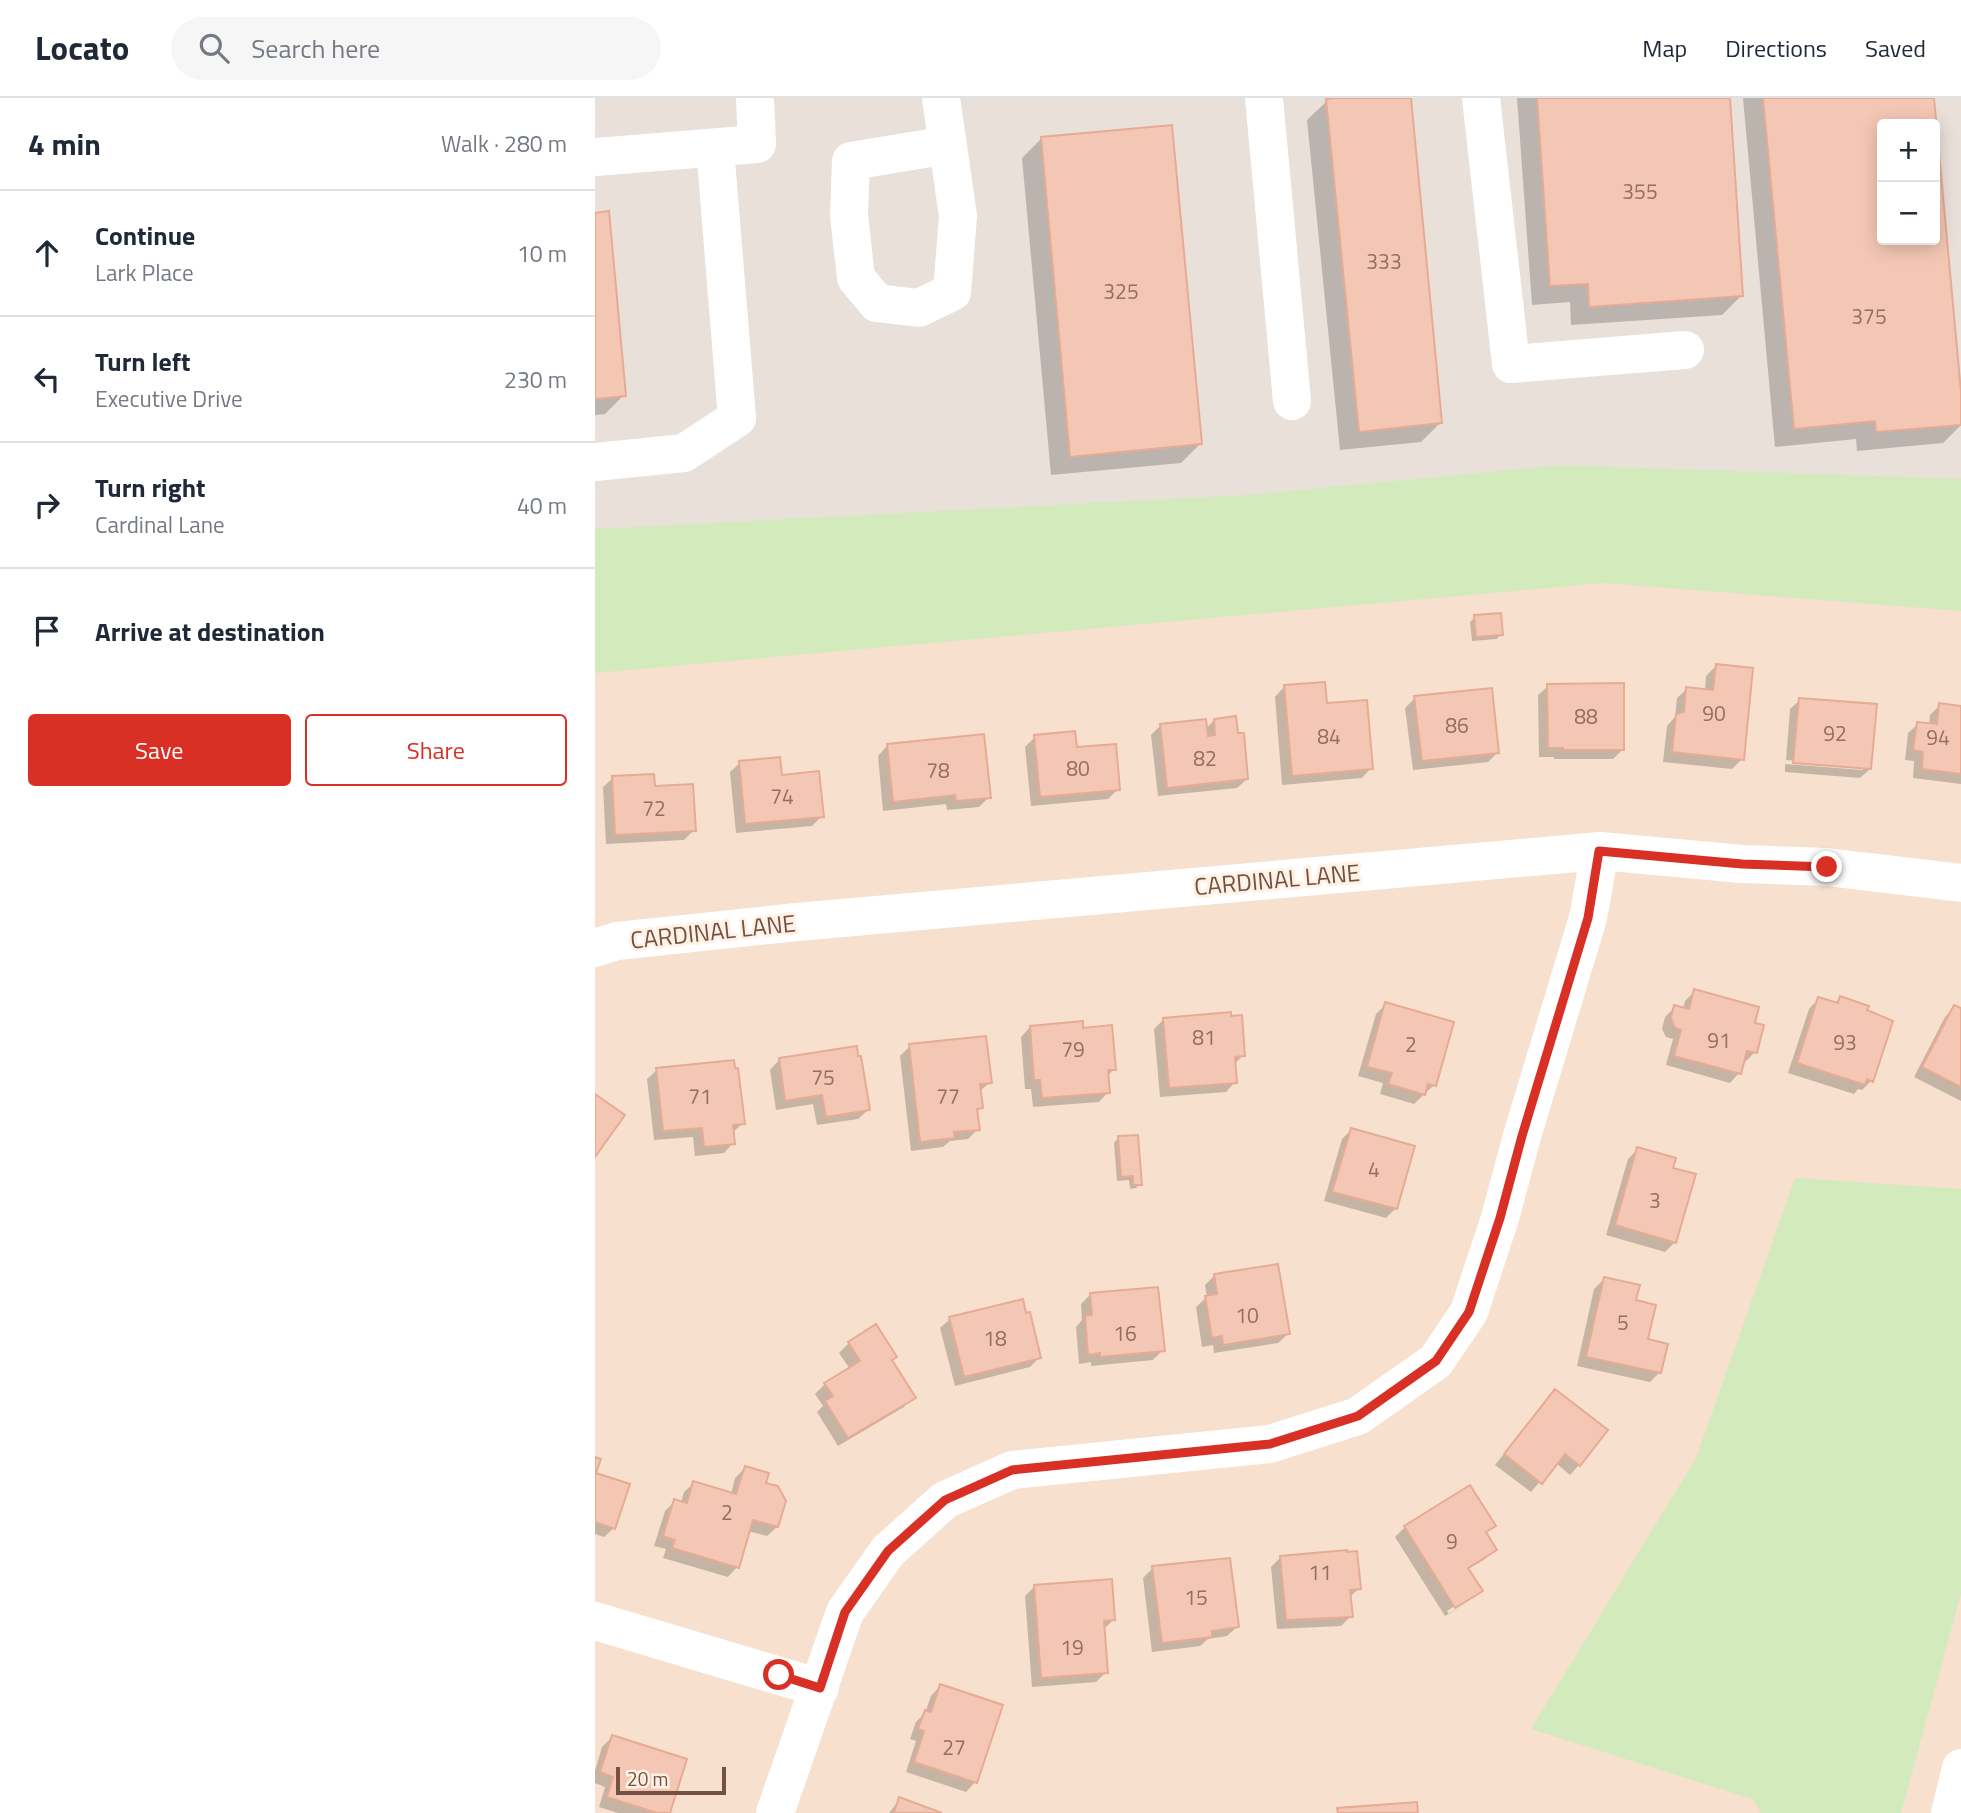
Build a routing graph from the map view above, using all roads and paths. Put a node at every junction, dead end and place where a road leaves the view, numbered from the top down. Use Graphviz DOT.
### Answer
graph roads {
  1 [pos="755,98"];
  2 [pos="941,98"];
  3 [pos="1263,98"];
  4 [pos="1481,98"];
  5 [pos="949,145"];
  6 [pos="715,148"];
  7 [pos="595,157"];
  8 [pos="1685,349"];
  9 [pos="1292,401"];
  10 [pos="595,463"];
  11 [pos="1599,851"];
  12 [pos="1961,883"];
  13 [pos="595,948"];
  14 [pos="595,1621"];
  15 [pos="820,1688"];
  16 [pos="1961,1768"];
  17 [pos="775,1813"];
  18 [pos="1950,1813"];
  1 -- 6 [label="street"];
  2 -- 5 [label="street"];
  3 -- 9 [label="street"];
  4 -- 8 [label="street"];
  6 -- 7 [label="street"];
  6 -- 10 [label="street"];
  11 -- 12 [label="street, CARDINAL LANE"];
  11 -- 13 [label="street, CARDINAL LANE"];
  11 -- 15 [label="street"];
  14 -- 15 [label="street"];
  15 -- 17 [label="street"];
  16 -- 18 [label="street"];
}
